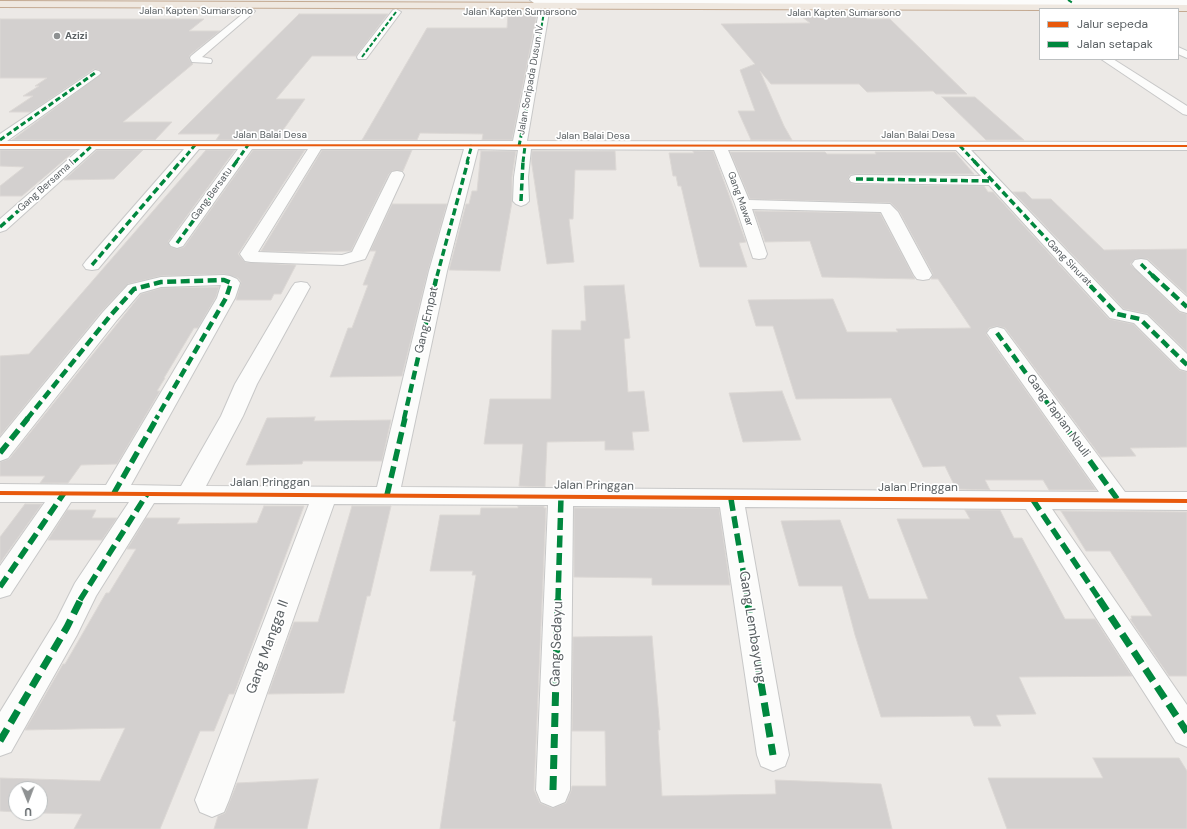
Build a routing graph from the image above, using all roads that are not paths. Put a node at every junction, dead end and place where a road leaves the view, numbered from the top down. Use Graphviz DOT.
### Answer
graph roads {
  1 [pos="534,0"];
  2 [pos="562,0"];
  3 [pos="790,0"];
  4 [pos="1071,2"];
  5 [pos="1187,3"];
  6 [pos="0,4"];
  7 [pos="1039,8"];
  8 [pos="669,9"];
  9 [pos="0,10"];
  10 [pos="250,11"];
  11 [pos="396,12"];
  12 [pos="544,14"];
  13 [pos="1039,14"];
  14 [pos="362,58"];
  15 [pos="207,60"];
  16 [pos="1108,60"];
  17 [pos="95,73"];
  18 [pos="1187,111"];
  19 [pos="0,140"];
  20 [pos="0,145"];
  21 [pos="93,145"];
  22 [pos="195,145"];
  23 [pos="248,145"];
  24 [pos="472,145"];
  25 [pos="719,145"];
  26 [pos="317,146"];
  27 [pos="522,146"];
  28 [pos="959,146"];
  29 [pos="1187,146"];
  30 [pos="396,175"];
  31 [pos="856,179"];
  32 [pos="991,181"];
  33 [pos="521,201"];
  34 [pos="743,204"];
  35 [pos="0,227"];
  36 [pos="177,243"];
  37 [pos="759,254"];
  38 [pos="1141,264"];
  39 [pos="92,265"];
  40 [pos="923,275"];
  41 [pos="301,287"];
  42 [pos="1187,307"];
  43 [pos="997,333"];
  44 [pos="1187,365"];
  45 [pos="0,453"];
  46 [pos="0,493"];
  47 [pos="64,493"];
  48 [pos="114,494"];
  49 [pos="147,494"];
  50 [pos="189,494"];
  51 [pos="325,494"];
  52 [pos="387,495"];
  53 [pos="561,497"];
  54 [pos="731,499"];
  55 [pos="1033,500"];
  56 [pos="1118,500"];
  57 [pos="1187,501"];
  58 [pos="0,587"];
  59 [pos="1187,732"];
  60 [pos="0,741"];
  61 [pos="773,755"];
  62 [pos="553,790"];
  63 [pos="212,800"];
  1 -- 2 [label="street"];
  2 -- 3 [label="street"];
  3 -- 4 [label="street"];
  4 -- 5 [label="street"];
  6 -- 8 [label="highway, Jalan Kapten Sumarsono"];
  7 -- 8 [label="highway, Jalan Kapten Sumarsono"];
  8 -- 12 [label="highway, Jalan Kapten Sumarsono"];
  8 -- 13 [label="highway, Jalan Kapten Sumarsono"];
  9 -- 10 [label="highway, Jalan Kapten Sumarsono"];
  10 -- 11 [label="highway, Jalan Kapten Sumarsono"];
  10 -- 15 [label="street"];
  11 -- 12 [label="highway, Jalan Kapten Sumarsono"];
  11 -- 14 [label="street"];
  12 -- 27 [label="street, Jalan Soripada Dusun IV"];
  16 -- 18 [label="street"];
  17 -- 19 [label="street"];
  20 -- 21 [label="street, Jalan Balai Desa"];
  21 -- 22 [label="street, Jalan Balai Desa"];
  21 -- 35 [label="street, Gang Bersama I"];
  22 -- 23 [label="street, Jalan Balai Desa"];
  22 -- 39 [label="street"];
  23 -- 26 [label="street, Jalan Balai Desa"];
  23 -- 36 [label="street, Gang Bersatu"];
  24 -- 26 [label="street, Jalan Balai Desa"];
  24 -- 27 [label="street, Jalan Balai Desa"];
  24 -- 52 [label="street, Gang Empat"];
  25 -- 27 [label="street, Jalan Balai Desa"];
  25 -- 28 [label="street, Jalan Balai Desa"];
  25 -- 34 [label="street, Gang Mawar"];
  26 -- 30 [label="street"];
  27 -- 33 [label="street, Jalan Soripada Dusun IV"];
  28 -- 29 [label="street, Jalan Balai Desa"];
  28 -- 32 [label="street, Gang Sinurat"];
  31 -- 32 [label="street"];
  32 -- 44 [label="street, Gang Sinurat"];
  34 -- 37 [label="street, Gang Mawar"];
  34 -- 40 [label="street"];
  38 -- 42 [label="street"];
  41 -- 50 [label="street"];
  43 -- 56 [label="street, Gang Tapian Nauli"];
  45 -- 48 [label="street"];
  46 -- 47 [label="street, Jalan Pringgan"];
  47 -- 48 [label="street, Jalan Pringgan"];
  47 -- 58 [label="street"];
  48 -- 49 [label="street, Jalan Pringgan"];
  49 -- 50 [label="street, Jalan Pringgan"];
  49 -- 60 [label="street"];
  50 -- 51 [label="street, Jalan Pringgan"];
  51 -- 52 [label="street, Jalan Pringgan"];
  51 -- 63 [label="street, Gang Mangga II"];
  52 -- 53 [label="street, Jalan Pringgan"];
  53 -- 54 [label="street, Jalan Pringgan"];
  53 -- 62 [label="street, Gang Sedayu"];
  54 -- 55 [label="street, Jalan Pringgan"];
  54 -- 61 [label="street, Gang Lembayung"];
  55 -- 56 [label="street, Jalan Pringgan"];
  55 -- 59 [label="street"];
  56 -- 57 [label="street, Jalan Pringgan"];
}
